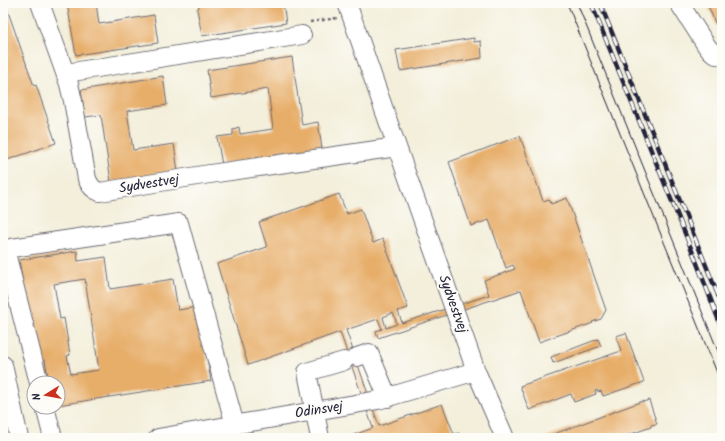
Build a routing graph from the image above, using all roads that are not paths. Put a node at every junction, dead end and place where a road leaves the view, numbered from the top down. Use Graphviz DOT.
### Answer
graph roads {
  1 [pos="40,3"];
  2 [pos="679,3"];
  3 [pos="349,9"];
  4 [pos="305,29"];
  5 [pos="722,54"];
  6 [pos="66,73"];
  7 [pos="397,147"];
  8 [pos="3,365"];
  9 [pos="476,371"];
  10 [pos="37,375"];
  11 [pos="388,398"];
  12 [pos="315,411"];
  13 [pos="47,415"];
  14 [pos="235,424"];
  15 [pos="13,430"];
  16 [pos="190,435"];
  17 [pos="53,438"];
  18 [pos="158,438"];
  19 [pos="320,438"];
  20 [pos="492,438"];
  21 [pos="505,438"];
  1 -- 6 [label="street, Sydvestvej"];
  2 -- 5 [label="street"];
  3 -- 7 [label="street, Sydvestvej"];
  4 -- 6 [label="street"];
  6 -- 7 [label="street, Sydvestvej"];
  7 -- 9 [label="street, Sydvestvej"];
  8 -- 15 [label="street"];
  9 -- 11 [label="street, Odinsvej"];
  9 -- 20 [label="street, Sydvestvej"];
  9 -- 21 [label="street, Sydvestvej"];
  10 -- 14 [label="street"];
  11 -- 12 [label="street, Odinsvej"];
  11 -- 12 [label="street"];
  12 -- 14 [label="street, Odinsvej"];
  12 -- 19 [label="street"];
  13 -- 17 [label="street"];
  14 -- 16 [label="street, Odinsvej"];
  16 -- 18 [label="street, Odinsvej"];
}
